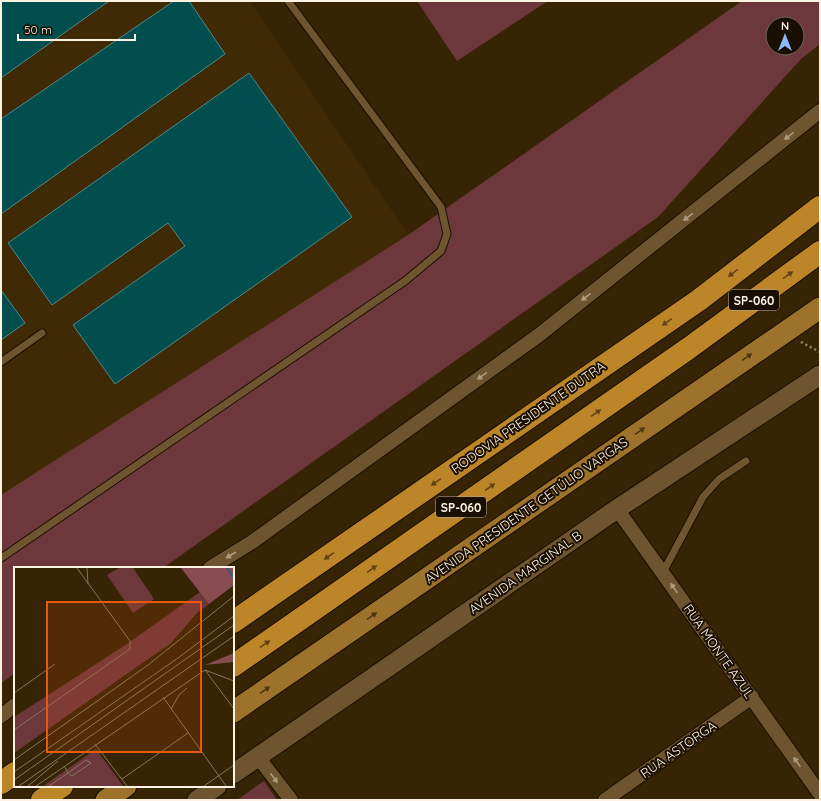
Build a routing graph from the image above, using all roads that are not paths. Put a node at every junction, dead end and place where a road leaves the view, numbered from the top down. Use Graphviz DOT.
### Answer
graph roads {
  1 [pos="288,1"];
  2 [pos="820,112"];
  3 [pos="820,207"];
  4 [pos="820,252"];
  5 [pos="820,308"];
  6 [pos="42,333"];
  7 [pos="1,362"];
  8 [pos="820,374"];
  9 [pos="746,460"];
  10 [pos="617,509"];
  11 [pos="1,558"];
  12 [pos="212,567"];
  13 [pos="663,572"];
  14 [pos="234,621"];
  15 [pos="234,665"];
  16 [pos="752,697"];
  17 [pos="14,706"];
  18 [pos="234,711"];
  19 [pos="1,716"];
  20 [pos="258,757"];
  21 [pos="234,773"];
  22 [pos="14,774"];
  23 [pos="1,783"];
  24 [pos="61,787"];
  25 [pos="125,787"];
  26 [pos="216,787"];
  27 [pos="820,794"];
  28 [pos="42,800"];
  29 [pos="106,800"];
  30 [pos="197,800"];
  31 [pos="291,800"];
  32 [pos="605,800"];
  1 -- 11 [label="lane"];
  2 -- 12 [label="street, one-way"];
  3 -- 14 [label="highway, RODOVIA PRESIDENTE DUTRA / SP-060, one-way"];
  15 -- 4 [label="highway, SP-060, one-way"];
  18 -- 5 [label="main road, AVENIDA PRESIDENTE GETÚLIO VARGAS, one-way"];
  6 -- 7 [label="lane"];
  8 -- 10 [label="street, AVENIDA MARGINAL B"];
  9 -- 13 [label="lane"];
  10 -- 13 [label="street, RUA MONTE AZUL"];
  10 -- 20 [label="street, AVENIDA MARGINAL B"];
  16 -- 13 [label="street, RUA MONTE AZUL, one-way"];
  27 -- 16 [label="street, RUA MONTE AZUL, one-way"];
  16 -- 32 [label="street, RUA ASTORGA"];
  17 -- 19 [label="street"];
  20 -- 21 [label="street, AVENIDA MARGINAL B"];
  20 -- 31 [label="street, one-way"];
  22 -- 23 [label="highway"];
  24 -- 28 [label="highway"];
  25 -- 29 [label="main road"];
  26 -- 30 [label="street"];
}
